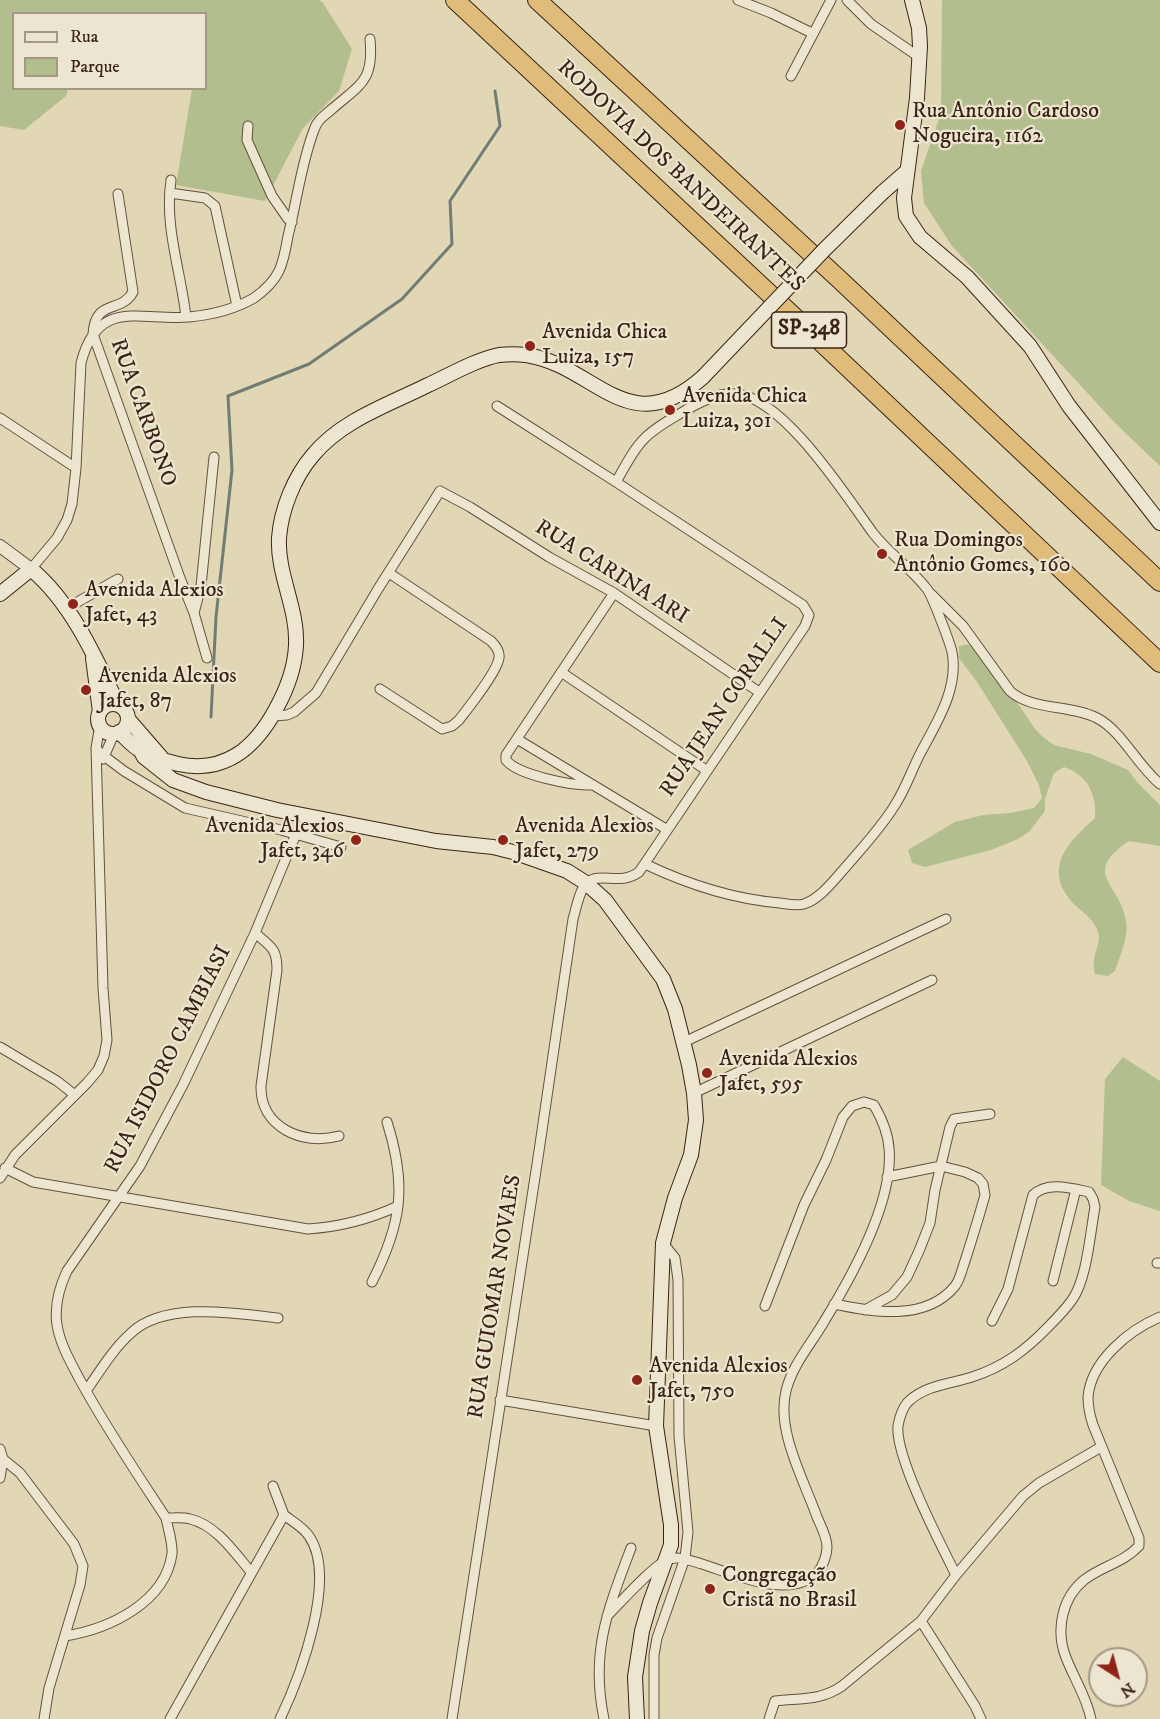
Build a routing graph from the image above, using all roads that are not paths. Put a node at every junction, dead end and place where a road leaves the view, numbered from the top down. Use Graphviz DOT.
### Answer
graph roads {
  1 [pos="455,0"];
  2 [pos="537,0"];
  3 [pos="738,0"];
  4 [pos="831,0"];
  5 [pos="847,0"];
  6 [pos="912,0"];
  7 [pos="812,33"];
  8 [pos="370,39"];
  9 [pos="919,57"];
  10 [pos="791,76"];
  11 [pos="248,126"];
  12 [pos="907,171"];
  13 [pos="171,180"];
  14 [pos="118,194"];
  15 [pos="170,194"];
  16 [pos="292,222"];
  17 [pos="237,306"];
  18 [pos="186,317"];
  19 [pos="93,334"];
  20 [pos="687,392"];
  21 [pos="698,403"];
  22 [pos="497,406"];
  23 [pos="0,418"];
  24 [pos="214,457"];
  25 [pos="76,468"];
  26 [pos="616,482"];
  27 [pos="1160,523"];
  28 [pos="0,546"];
  29 [pos="30,569"];
  30 [pos="388,573"];
  31 [pos="118,579"];
  32 [pos="1160,582"];
  33 [pos="930,592"];
  34 [pos="614,593"];
  35 [pos="0,594"];
  36 [pos="67,608"];
  37 [pos="194,613"];
  38 [pos="93,656"];
  39 [pos="207,658"];
  40 [pos="1160,663"];
  41 [pos="561,672"];
  42 [pos="380,690"];
  43 [pos="759,692"];
  44 [pos="118,705"];
  45 [pos="273,716"];
  46 [pos="100,718"];
  47 [pos="128,718"];
  48 [pos="117,733"];
  49 [pos="517,739"];
  50 [pos="96,748"];
  51 [pos="140,750"];
  52 [pos="104,756"];
  53 [pos="170,762"];
  54 [pos="706,770"];
  55 [pos="97,776"];
  56 [pos="1160,784"];
  57 [pos="591,785"];
  58 [pos="192,788"];
  59 [pos="666,830"];
  60 [pos="296,834"];
  61 [pos="342,846"];
  62 [pos="645,864"];
  63 [pos="586,883"];
  64 [pos="946,919"];
  65 [pos="255,933"];
  66 [pos="932,980"];
  67 [pos="682,1043"];
  68 [pos="0,1047"];
  69 [pos="694,1094"];
  70 [pos="75,1095"];
  71 [pos="990,1114"];
  72 [pos="387,1122"];
  73 [pos="339,1136"];
  74 [pos="941,1166"];
  75 [pos="5,1168"];
  76 [pos="887,1177"];
  77 [pos="0,1178"];
  78 [pos="1076,1189"];
  79 [pos="120,1196"];
  80 [pos="398,1206"];
  81 [pos="663,1243"];
  82 [pos="1053,1281"];
  83 [pos="372,1282"];
  84 [pos="834,1304"];
  85 [pos="765,1306"];
  86 [pos="865,1310"];
  87 [pos="1160,1317"];
  88 [pos="278,1318"];
  89 [pos="992,1321"];
  90 [pos="86,1391"];
  91 [pos="500,1400"];
  92 [pos="656,1426"];
  93 [pos="1101,1447"];
  94 [pos="1,1454"];
  95 [pos="0,1478"];
  96 [pos="273,1486"];
  97 [pos="284,1515"];
  98 [pos="166,1518"];
  99 [pos="631,1548"];
  100 [pos="685,1558"];
  101 [pos="667,1560"];
  102 [pos="251,1572"];
  103 [pos="956,1575"];
  104 [pos="607,1616"];
  105 [pos="921,1621"];
  106 [pos="65,1636"];
  107 [pos="44,1719"];
  108 [pos="170,1719"];
  109 [pos="280,1719"];
  110 [pos="452,1719"];
  111 [pos="604,1719"];
  112 [pos="637,1719"];
  113 [pos="654,1719"];
  114 [pos="769,1719"];
  115 [pos="981,1719"];
  116 [pos="1091,1719"];
  1 -- 40 [label="highway, RODOVIA DOS BANDEIRANTES / SP-348"];
  2 -- 32 [label="highway, RODOVIA DOS BANDEIRANTES / SP-348"];
  3 -- 7 [label="street"];
  4 -- 7 [label="street"];
  5 -- 9 [label="street"];
  6 -- 9 [label="main road"];
  7 -- 10 [label="street"];
  8 -- 16 [label="street"];
  9 -- 12 [label="main road"];
  11 -- 16 [label="street"];
  12 -- 20 [label="main road, bridge"];
  12 -- 27 [label="main road"];
  13 -- 15 [label="street"];
  14 -- 19 [label="street, RUA CARBONO"];
  15 -- 17 [label="street"];
  15 -- 18 [label="street"];
  16 -- 17 [label="street"];
  17 -- 18 [label="street"];
  18 -- 19 [label="street"];
  19 -- 25 [label="street"];
  19 -- 37 [label="street, RUA CARBONO"];
  20 -- 21 [label="street"];
  20 -- 45 [label="main road"];
  21 -- 26 [label="street"];
  21 -- 33 [label="street"];
  22 -- 26 [label="street"];
  23 -- 25 [label="street"];
  24 -- 37 [label="street"];
  25 -- 29 [label="street"];
  26 -- 43 [label="street, RUA JEAN CORALLI"];
  28 -- 29 [label="street"];
  29 -- 35 [label="main road"];
  29 -- 36 [label="main road"];
  30 -- 34 [label="street, RUA CARINA ARI"];
  30 -- 42 [label="street"];
  30 -- 45 [label="street"];
  31 -- 36 [label="street"];
  33 -- 56 [label="street"];
  33 -- 62 [label="street"];
  34 -- 41 [label="street"];
  34 -- 43 [label="street, RUA CARINA ARI"];
  36 -- 38 [label="main road"];
  37 -- 39 [label="street, RUA CARBONO"];
  38 -- 44 [label="main road"];
  38 -- 46 [label="main road"];
  41 -- 49 [label="street"];
  41 -- 54 [label="street"];
  43 -- 54 [label="street, RUA JEAN CORALLI"];
  44 -- 46 [label="main road"];
  44 -- 47 [label="main road"];
  45 -- 53 [label="main road"];
  46 -- 48 [label="main road"];
  46 -- 50 [label="street"];
  47 -- 48 [label="main road"];
  47 -- 53 [label="main road"];
  48 -- 51 [label="main road"];
  48 -- 52 [label="street"];
  49 -- 57 [label="street"];
  49 -- 57 [label="street"];
  50 -- 52 [label="street"];
  50 -- 55 [label="street"];
  51 -- 53 [label="main road"];
  51 -- 58 [label="main road"];
  52 -- 55 [label="street"];
  52 -- 60 [label="street"];
  53 -- 58 [label="main road"];
  54 -- 59 [label="street, RUA JEAN CORALLI"];
  55 -- 70 [label="street"];
  57 -- 59 [label="street"];
  58 -- 63 [label="main road"];
  59 -- 62 [label="street, RUA JEAN CORALLI"];
  60 -- 61 [label="street"];
  60 -- 65 [label="street, RUA ISIDORO CAMBIASI"];
  62 -- 63 [label="street, RUA JEAN CORALLI"];
  63 -- 67 [label="main road"];
  63 -- 91 [label="street, RUA GUIOMAR NOVAES"];
  64 -- 67 [label="street"];
  65 -- 73 [label="street"];
  65 -- 79 [label="street, RUA ISIDORO CAMBIASI"];
  66 -- 69 [label="street"];
  67 -- 69 [label="main road"];
  68 -- 70 [label="street"];
  69 -- 81 [label="main road"];
  70 -- 75 [label="street"];
  71 -- 74 [label="street"];
  72 -- 80 [label="street"];
  74 -- 76 [label="street"];
  74 -- 86 [label="street"];
  74 -- 86 [label="street"];
  75 -- 77 [label="street"];
  75 -- 79 [label="street"];
  76 -- 84 [label="street"];
  76 -- 85 [label="street"];
  78 -- 82 [label="street"];
  78 -- 89 [label="street"];
  78 -- 103 [label="street"];
  79 -- 80 [label="street"];
  79 -- 90 [label="street, RUA ISIDORO CAMBIASI"];
  80 -- 83 [label="street"];
  81 -- 92 [label="main road"];
  81 -- 100 [label="street"];
  84 -- 86 [label="street"];
  84 -- 100 [label="street"];
  87 -- 93 [label="street"];
  88 -- 90 [label="street"];
  90 -- 98 [label="street, RUA ISIDORO CAMBIASI"];
  91 -- 92 [label="street"];
  91 -- 110 [label="street, RUA GUIOMAR NOVAES"];
  92 -- 101 [label="main road"];
  93 -- 103 [label="street"];
  93 -- 116 [label="street"];
  94 -- 95 [label="street"];
  94 -- 106 [label="street"];
  96 -- 97 [label="street"];
  97 -- 102 [label="street"];
  97 -- 109 [label="street"];
  98 -- 102 [label="street"];
  98 -- 106 [label="street"];
  99 -- 104 [label="street"];
  100 -- 101 [label="street"];
  100 -- 113 [label="street"];
  101 -- 104 [label="street"];
  101 -- 112 [label="main road"];
  102 -- 108 [label="street"];
  103 -- 105 [label="street"];
  104 -- 111 [label="street"];
  105 -- 114 [label="street"];
  105 -- 115 [label="street"];
  106 -- 107 [label="street"];
}
